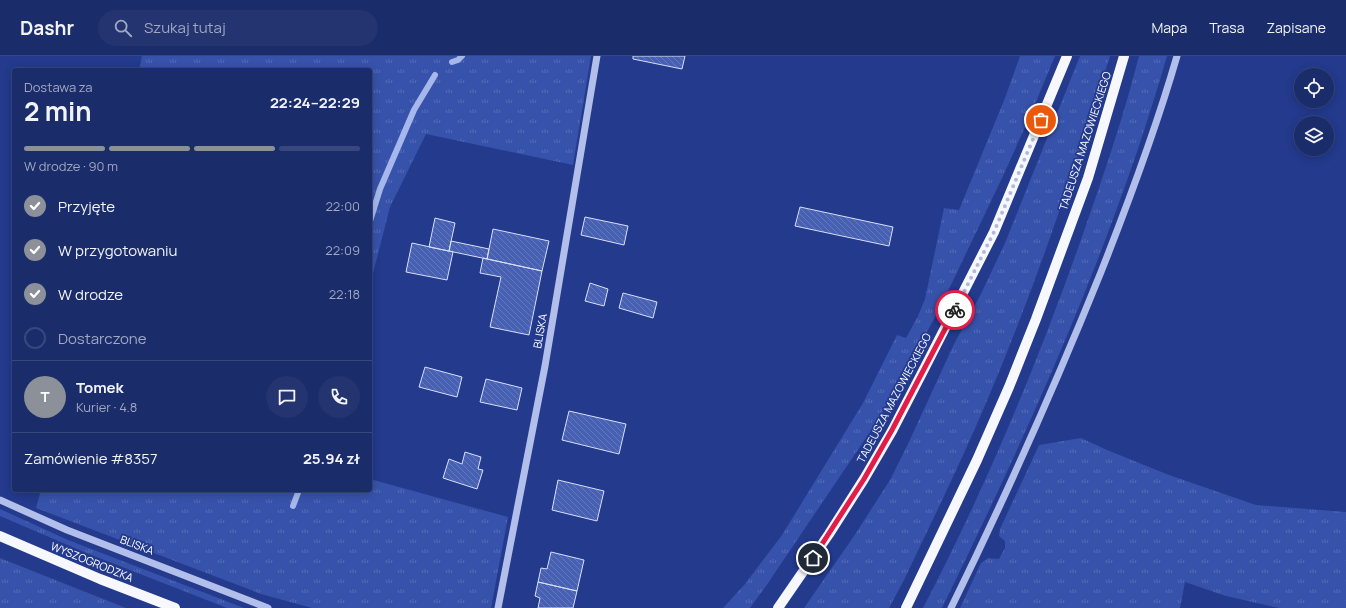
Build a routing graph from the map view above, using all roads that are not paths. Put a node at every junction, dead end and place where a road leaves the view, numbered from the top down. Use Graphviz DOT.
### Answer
graph roads {
  1 [pos="597,56"];
  2 [pos="1067,56"];
  3 [pos="1124,56"];
  4 [pos="1176,56"];
  5 [pos="0,500"];
  6 [pos="0,536"];
  7 [pos="175,608"];
  8 [pos="268,608"];
  9 [pos="498,608"];
  10 [pos="778,608"];
  11 [pos="906,608"];
  12 [pos="950,608"];
  1 -- 9 [label="street, BLISKA"];
  2 -- 10 [label="main road, TADEUSZA MAZOWIECKIEGO"];
  3 -- 11 [label="main road, TADEUSZA MAZOWIECKIEGO"];
  4 -- 12 [label="street"];
  5 -- 8 [label="street, BLISKA"];
  6 -- 7 [label="main road, WYSZOGRODZKA"];
}
